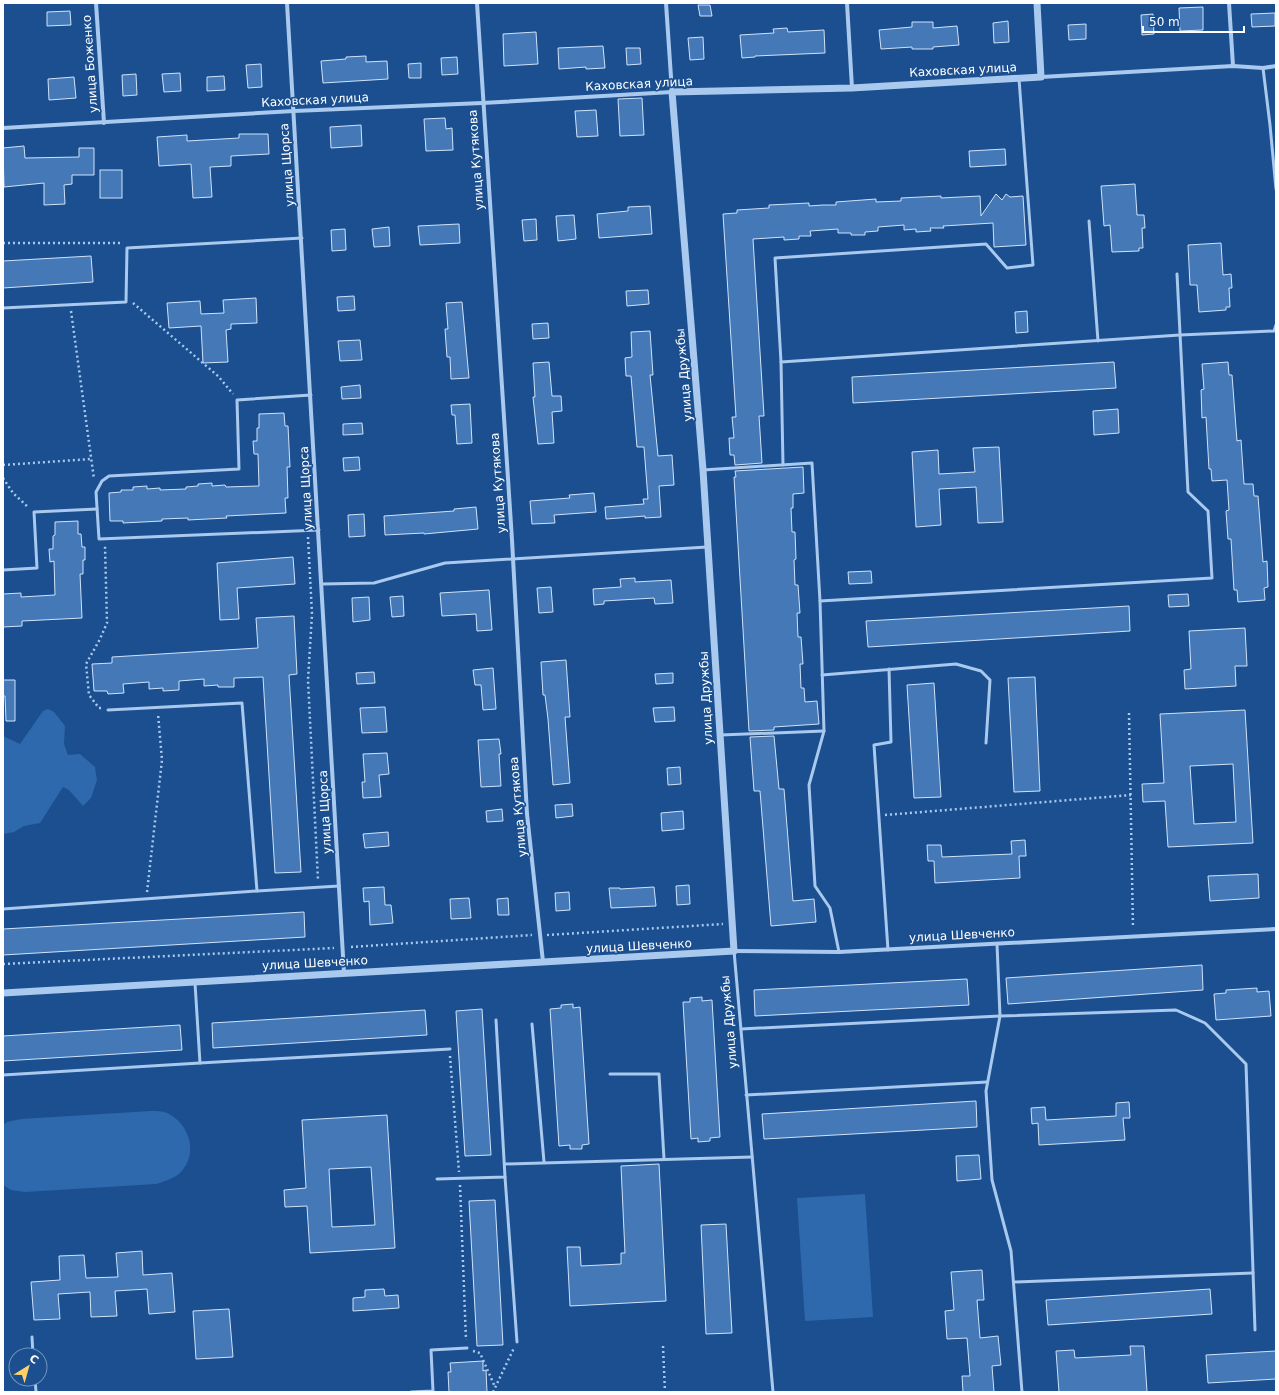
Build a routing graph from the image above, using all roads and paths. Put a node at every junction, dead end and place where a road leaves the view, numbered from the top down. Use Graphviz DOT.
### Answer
graph roads {
  1 [pos="96,3"];
  2 [pos="287,3"];
  3 [pos="477,3"];
  4 [pos="666,3"];
  5 [pos="847,3"];
  6 [pos="1037,3"];
  7 [pos="1229,3"];
  8 [pos="1233,66"];
  9 [pos="1276,66"];
  10 [pos="1263,68"];
  11 [pos="1041,77"];
  12 [pos="1019,78"];
  13 [pos="852,88"];
  14 [pos="672,92"];
  15 [pos="482,103"];
  16 [pos="294,111"];
  17 [pos="104,123"];
  18 [pos="3,128"];
  19 [pos="1276,189"];
  20 [pos="1089,221"];
  21 [pos="302,238"];
  22 [pos="3,244"];
  23 [pos="127,248"];
  24 [pos="1177,274"];
  25 [pos="126,298"];
  26 [pos="70,305"];
  27 [pos="3,308"];
  28 [pos="1276,325"];
  29 [pos="1180,335"];
  30 [pos="1098,341"];
  31 [pos="781,362"];
  32 [pos="311,394"];
  33 [pos="237,400"];
  34 [pos="92,459"];
  35 [pos="3,465"];
  36 [pos="783,465"];
  37 [pos="703,470"];
  38 [pos="3,478"];
  39 [pos="96,492"];
  40 [pos="306,498"];
  41 [pos="97,509"];
  42 [pos="34,512"];
  43 [pos="308,530"];
  44 [pos="319,530"];
  45 [pos="105,539"];
  46 [pos="708,547"];
  47 [pos="513,559"];
  48 [pos="3,570"];
  49 [pos="322,584"];
  50 [pos="820,601"];
  51 [pos="888,669"];
  52 [pos="822,675"];
  53 [pos="158,707"];
  54 [pos="108,710"];
  55 [pos="1130,713"];
  56 [pos="824,731"];
  57 [pos="719,735"];
  58 [pos="986,743"];
  59 [pos="1131,795"];
  60 [pos="879,815"];
  61 [pos="339,886"];
  62 [pos="319,887"];
  63 [pos="257,890"];
  64 [pos="146,899"];
  65 [pos="3,909"];
  66 [pos="732,923"];
  67 [pos="1276,929"];
  68 [pos="540,935"];
  69 [pos="1133,937"];
  70 [pos="996,944"];
  71 [pos="343,947"];
  72 [pos="888,950"];
  73 [pos="734,951"];
  74 [pos="839,952"];
  75 [pos="543,962"];
  76 [pos="3,964"];
  77 [pos="344,973"];
  78 [pos="195,981"];
  79 [pos="3,993"];
  80 [pos="1000,1016"];
  81 [pos="496,1020"];
  82 [pos="532,1024"];
  83 [pos="741,1029"];
  84 [pos="450,1049"];
  85 [pos="200,1063"];
  86 [pos="610,1074"];
  87 [pos="3,1075"];
  88 [pos="987,1082"];
  89 [pos="746,1095"];
  90 [pos="752,1157"];
  91 [pos="664,1159"];
  92 [pos="544,1162"];
  93 [pos="505,1164"];
  94 [pos="505,1177"];
  95 [pos="459,1178"];
  96 [pos="437,1179"];
  97 [pos="1253,1273"];
  98 [pos="1014,1282"];
  99 [pos="1255,1330"];
  100 [pos="32,1337"];
  101 [pos="517,1342"];
  102 [pos="663,1346"];
  103 [pos="33,1347"];
  104 [pos="467,1348"];
  105 [pos="495,1386"];
  106 [pos="411,1392"];
  107 [pos="493,1392"];
  108 [pos="665,1392"];
  109 [pos="772,1392"];
  110 [pos="1022,1392"];
  1 -- 17 [label="street, улица Боженко"];
  2 -- 16 [label="street, улица Щорса"];
  3 -- 15 [label="street, улица Кутякова"];
  4 -- 14 [label="street, улица Дружбы"];
  5 -- 13 [label="street"];
  6 -- 11 [label="street"];
  7 -- 8 [label="street"];
  8 -- 10 [label="street, Каховская улица"];
  8 -- 11 [label="street, Каховская улица"];
  9 -- 10 [label="street, Каховская улица"];
  10 -- 19 [label="lane"];
  11 -- 12 [label="street, Каховская улица"];
  12 -- 13 [label="street, Каховская улица"];
  12 -- 31 [label="lane"];
  13 -- 14 [label="street, Каховская улица"];
  14 -- 15 [label="street, Каховская улица"];
  14 -- 37 [label="street, улица Дружбы"];
  15 -- 16 [label="street, Каховская улица"];
  15 -- 47 [label="street, улица Кутякова"];
  16 -- 17 [label="street, Каховская улица"];
  16 -- 21 [label="street, улица Щорса"];
  17 -- 18 [label="street, Каховская улица"];
  20 -- 30 [label="lane"];
  21 -- 23 [label="lane"];
  21 -- 32 [label="street, улица Щорса"];
  22 -- 23 [label="path"];
  23 -- 25 [label="lane"];
  24 -- 29 [label="lane"];
  25 -- 26 [label="lane"];
  25 -- 33 [label="path"];
  26 -- 27 [label="lane"];
  26 -- 34 [label="path"];
  28 -- 29 [label="lane"];
  29 -- 30 [label="lane"];
  29 -- 50 [label="lane"];
  30 -- 31 [label="lane"];
  31 -- 36 [label="lane"];
  32 -- 33 [label="lane"];
  32 -- 44 [label="street, улица Щорса"];
  33 -- 39 [label="lane"];
  34 -- 35 [label="path"];
  34 -- 39 [label="path"];
  36 -- 37 [label="lane"];
  36 -- 50 [label="lane"];
  37 -- 46 [label="street, улица Дружбы"];
  38 -- 42 [label="path"];
  39 -- 41 [label="lane"];
  40 -- 43 [label="path"];
  41 -- 42 [label="lane"];
  41 -- 45 [label="lane"];
  42 -- 48 [label="lane"];
  43 -- 44 [label="lane"];
  43 -- 45 [label="lane"];
  43 -- 62 [label="path"];
  44 -- 49 [label="street, улица Щорса"];
  45 -- 54 [label="path"];
  46 -- 47 [label="lane"];
  46 -- 57 [label="street, улица Дружбы"];
  47 -- 49 [label="lane"];
  47 -- 68 [label="street, улица Кутякова"];
  49 -- 61 [label="street, улица Щорса"];
  50 -- 52 [label="lane"];
  51 -- 52 [label="lane"];
  51 -- 58 [label="lane"];
  51 -- 60 [label="lane"];
  52 -- 56 [label="lane"];
  53 -- 54 [label="lane"];
  53 -- 63 [label="lane"];
  53 -- 64 [label="path"];
  55 -- 59 [label="path"];
  56 -- 57 [label="lane"];
  56 -- 74 [label="lane"];
  57 -- 66 [label="street, улица Дружбы"];
  59 -- 60 [label="path"];
  59 -- 69 [label="path"];
  60 -- 72 [label="lane"];
  61 -- 62 [label="lane"];
  61 -- 71 [label="street, улица Щорса"];
  62 -- 63 [label="lane"];
  63 -- 64 [label="lane"];
  64 -- 65 [label="lane"];
  66 -- 68 [label="path"];
  66 -- 73 [label="street, улица Дружбы"];
  67 -- 69 [label="street, улица Шевченко"];
  68 -- 71 [label="path"];
  68 -- 75 [label="street, улица Кутякова"];
  69 -- 70 [label="street, улица Шевченко"];
  70 -- 72 [label="street, улица Шевченко"];
  70 -- 80 [label="lane"];
  71 -- 76 [label="path"];
  71 -- 77 [label="street, улица Щорса"];
  72 -- 74 [label="street, улица Шевченко"];
  73 -- 74 [label="street, улица Шевченко"];
  73 -- 75 [label="street, улица Шевченко"];
  73 -- 83 [label="lane, улица Дружбы"];
  75 -- 77 [label="street, улица Шевченко"];
  77 -- 78 [label="street, улица Шевченко"];
  78 -- 79 [label="street, улица Шевченко"];
  78 -- 85 [label="lane"];
  80 -- 83 [label="lane"];
  80 -- 88 [label="lane"];
  80 -- 97 [label="lane"];
  81 -- 93 [label="lane"];
  82 -- 92 [label="lane"];
  83 -- 89 [label="lane, улица Дружбы"];
  84 -- 85 [label="lane"];
  84 -- 95 [label="path"];
  85 -- 87 [label="lane"];
  86 -- 91 [label="lane"];
  88 -- 89 [label="lane"];
  88 -- 98 [label="lane"];
  89 -- 90 [label="lane, улица Дружбы"];
  90 -- 91 [label="lane"];
  90 -- 109 [label="lane, улица Дружбы"];
  91 -- 92 [label="lane"];
  92 -- 93 [label="lane"];
  93 -- 94 [label="lane"];
  94 -- 95 [label="lane"];
  94 -- 101 [label="lane"];
  95 -- 96 [label="lane"];
  95 -- 104 [label="path"];
  97 -- 98 [label="lane"];
  97 -- 99 [label="lane"];
  98 -- 110 [label="lane"];
  100 -- 103 [label="lane"];
  101 -- 105 [label="path"];
  102 -- 108 [label="path"];
  104 -- 105 [label="path"];
  104 -- 106 [label="lane"];
  105 -- 107 [label="path"];
}
